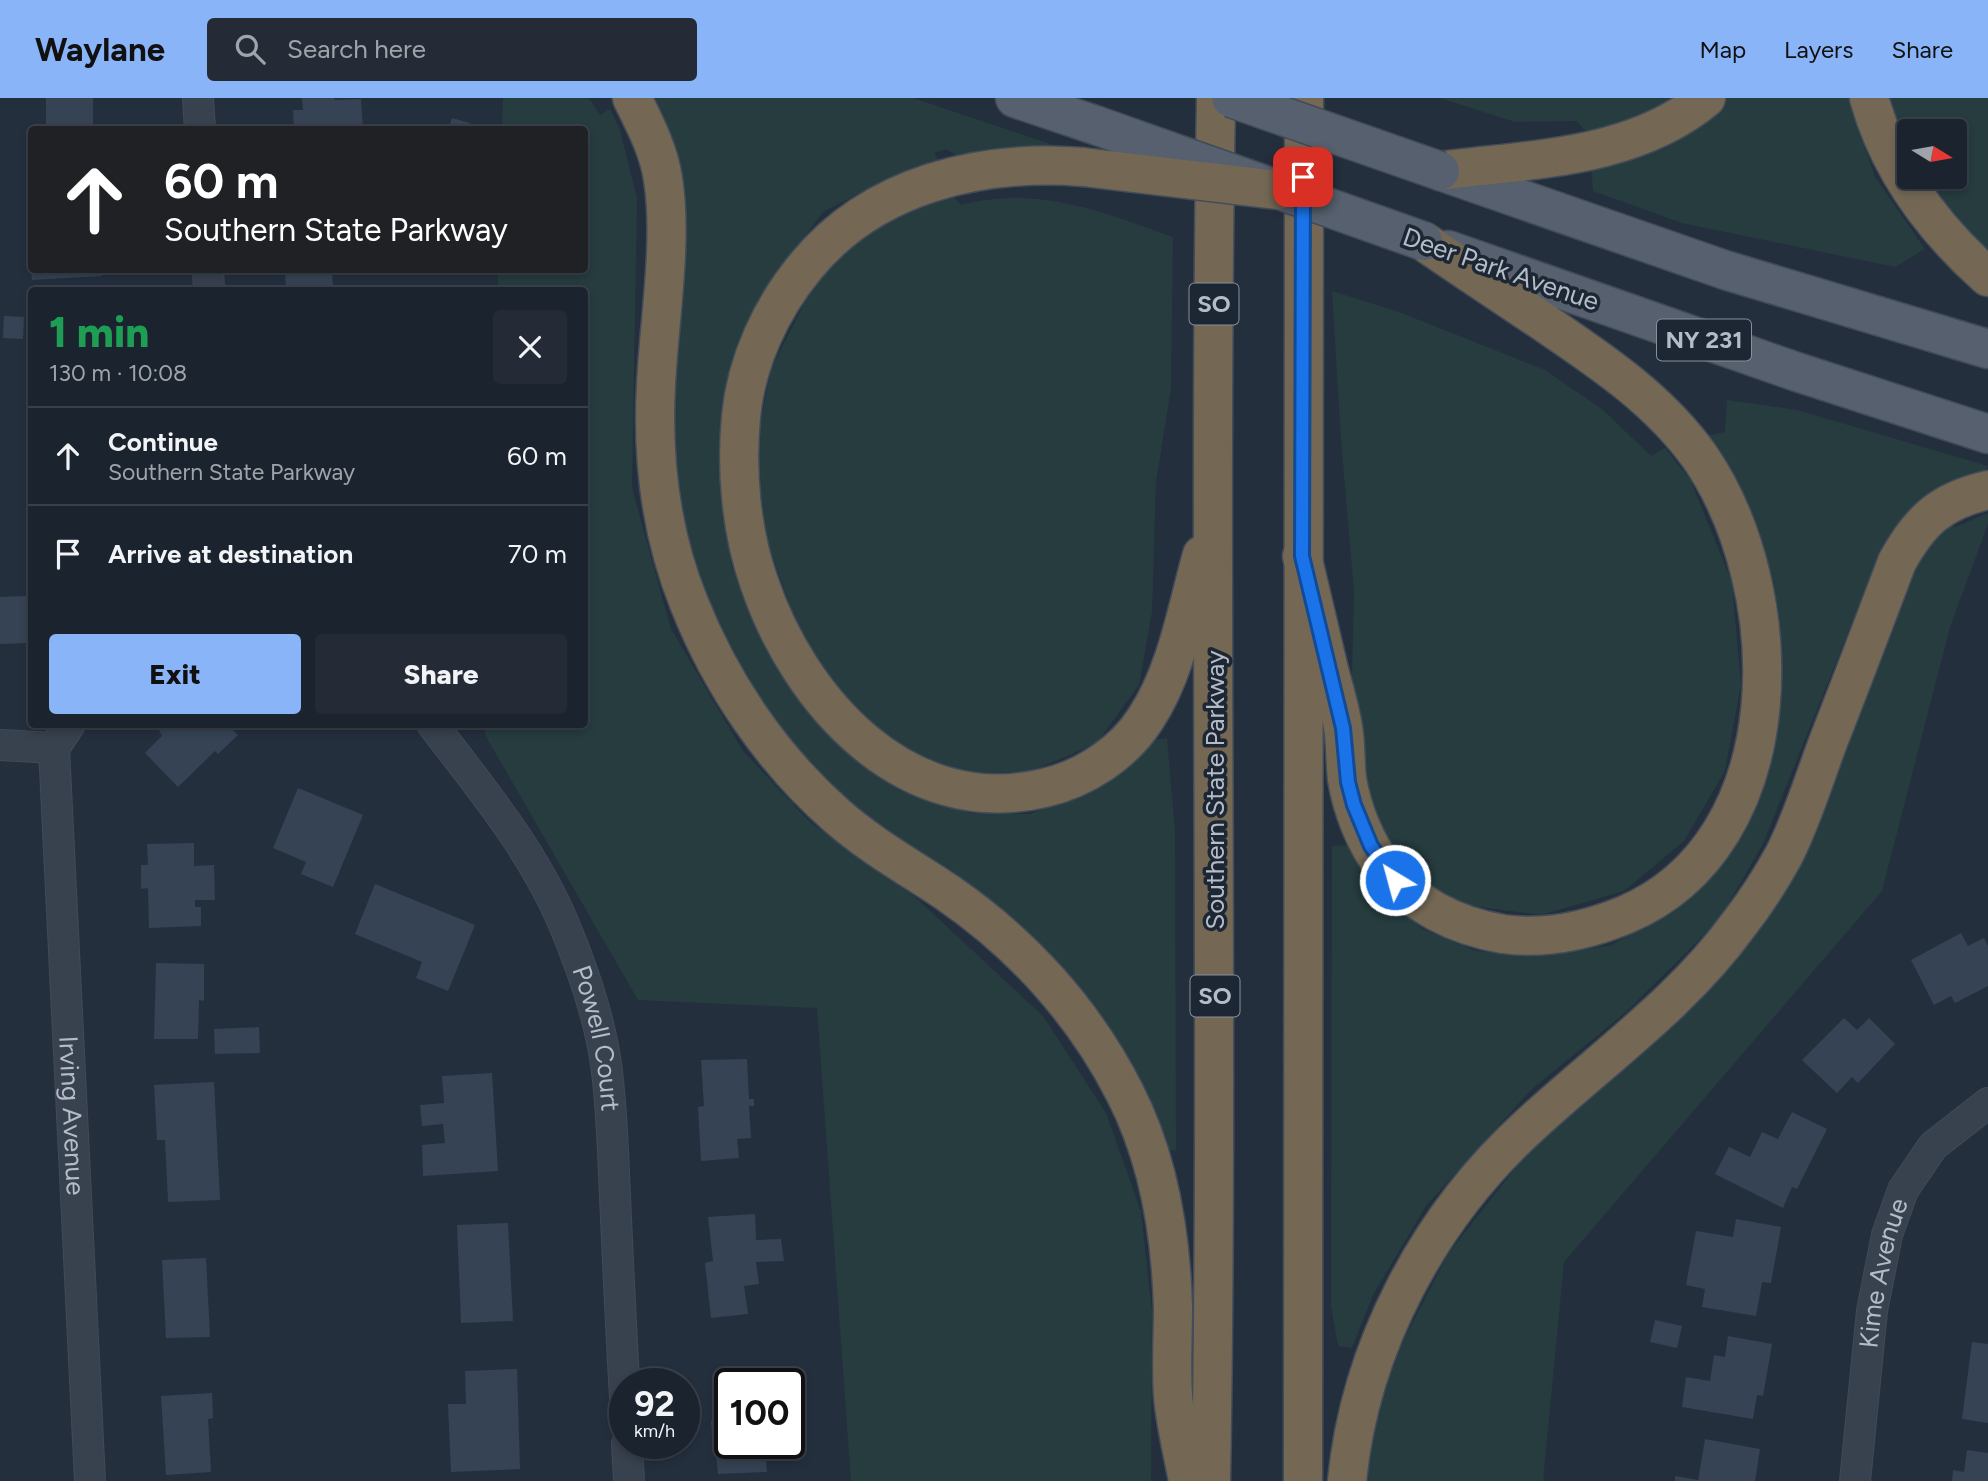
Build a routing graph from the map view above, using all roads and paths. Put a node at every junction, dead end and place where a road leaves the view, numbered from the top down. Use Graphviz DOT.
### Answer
graph roads {
  1 [pos="198,98"];
  2 [pos="632,98"];
  3 [pos="1015,98"];
  4 [pos="1216,98"];
  5 [pos="1231,98"];
  6 [pos="1304,98"];
  7 [pos="1706,98"];
  8 [pos="1869,98"];
  9 [pos="200,126"];
  10 [pos="1440,172"];
  11 [pos="1278,190"];
  12 [pos="1423,241"];
  13 [pos="1988,277"];
  14 [pos="1988,349"];
  15 [pos="1988,434"];
  16 [pos="1988,489"];
  17 [pos="1214,511"];
  18 [pos="1302,556"];
  19 [pos="435,728"];
  20 [pos="62,736"];
  21 [pos="0,745"];
  22 [pos="1988,1103"];
  23 [pos="623,1368"];
  24 [pos="628,1459"];
  25 [pos="90,1481"];
  26 [pos="629,1481"];
  27 [pos="1188,1481"];
  28 [pos="1212,1481"];
  29 [pos="1303,1481"];
  30 [pos="1347,1481"];
  31 [pos="1855,1481"];
  1 -- 9 [label="street"];
  2 -- 27 [label="highway"];
  3 -- 11 [label="main road, Deer Park Avenue / NY 231, bridge"];
  4 -- 17 [label="highway, Southern State Parkway / SO"];
  5 -- 10 [label="main road, bridge"];
  6 -- 18 [label="highway"];
  7 -- 10 [label="highway"];
  8 -- 13 [label="highway"];
  10 -- 14 [label="main road"];
  11 -- 12 [label="main road, Deer Park Avenue / NY 231, bridge"];
  11 -- 17 [label="highway, bridge"];
  12 -- 15 [label="main road, Deer Park Avenue / NY 231"];
  12 -- 18 [label="highway"];
  16 -- 30 [label="highway"];
  17 -- 28 [label="highway, Southern State Parkway / SO"];
  18 -- 29 [label="highway"];
  19 -- 23 [label="street, Powell Court"];
  20 -- 21 [label="street"];
  20 -- 25 [label="street, Irving Avenue"];
  22 -- 31 [label="street, Kime Avenue"];
  24 -- 26 [label="street"];
}
